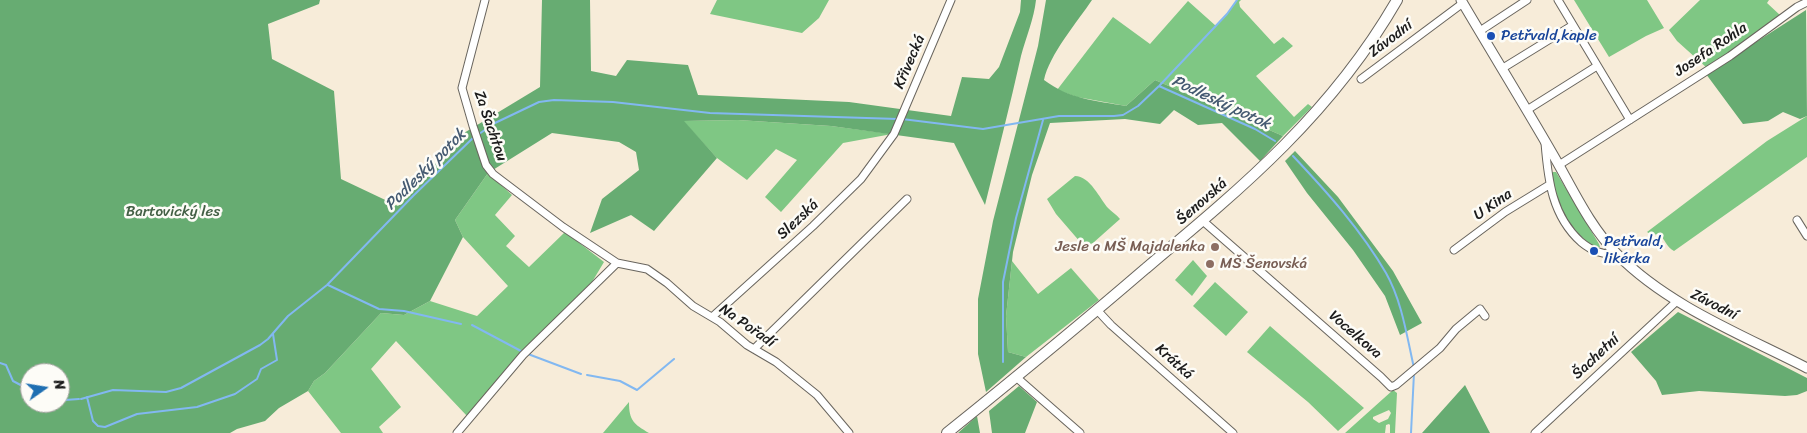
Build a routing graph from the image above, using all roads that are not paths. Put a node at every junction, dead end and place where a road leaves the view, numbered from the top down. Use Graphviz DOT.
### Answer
graph roads {
  1 [pos="485,0"];
  2 [pos="951,0"];
  3 [pos="1397,0"];
  4 [pos="1527,0"];
  5 [pos="1558,0"];
  6 [pos="1802,0"];
  7 [pos="1462,1"];
  8 [pos="1807,2"];
  9 [pos="1572,25"];
  10 [pos="1480,31"];
  11 [pos="1597,66"];
  12 [pos="1503,68"];
  13 [pos="1361,79"];
  14 [pos="1527,110"];
  15 [pos="1630,120"];
  16 [pos="894,134"];
  17 [pos="1544,140"];
  18 [pos="1559,166"];
  19 [pos="493,174"];
  20 [pos="1549,185"];
  21 [pos="907,199"];
  22 [pos="1797,220"];
  23 [pos="1203,221"];
  24 [pos="1807,236"];
  25 [pos="1454,250"];
  26 [pos="1617,254"];
  27 [pos="617,263"];
  28 [pos="1676,302"];
  29 [pos="1097,310"];
  30 [pos="1485,316"];
  31 [pos="712,318"];
  32 [pos="754,349"];
  33 [pos="1807,368"];
  34 [pos="1016,377"];
  35 [pos="457,433"];
  36 [pos="848,433"];
  37 [pos="947,433"];
  38 [pos="1080,433"];
  39 [pos="1233,433"];
  40 [pos="1534,433"];
  1 -- 19 [label="street, Za Šachtou"];
  2 -- 16 [label="street, Křivecká"];
  3 -- 23 [label="main road, Šenovská"];
  4 -- 10 [label="street"];
  5 -- 9 [label="street"];
  6 -- 8 [label="street"];
  7 -- 10 [label="street, Závodní"];
  7 -- 13 [label="street, Závodní"];
  8 -- 15 [label="street, Josefa Rohla"];
  9 -- 11 [label="street"];
  9 -- 12 [label="street"];
  10 -- 12 [label="street, Závodní"];
  11 -- 14 [label="street"];
  11 -- 15 [label="street"];
  12 -- 14 [label="street, Závodní"];
  14 -- 17 [label="street, Závodní"];
  15 -- 18 [label="street, Josefa Rohla"];
  16 -- 31 [label="street, Slezská"];
  17 -- 18 [label="street, Závodní"];
  17 -- 20 [label="street, Závodní"];
  18 -- 26 [label="street, Závodní"];
  19 -- 27 [label="street, Na Pořadí"];
  20 -- 25 [label="street, U Kina"];
  20 -- 26 [label="street, Závodní"];
  21 -- 32 [label="street"];
  22 -- 24 [label="street"];
  23 -- 29 [label="main road, Šenovská"];
  23 -- 30 [label="street, Vocelkova"];
  26 -- 28 [label="street, Závodní"];
  27 -- 31 [label="street, Na Pořadí"];
  27 -- 35 [label="street"];
  28 -- 33 [label="street, Závodní"];
  28 -- 40 [label="street, Šachetní"];
  29 -- 34 [label="main road, Šenovská"];
  29 -- 39 [label="street, Krátká"];
  31 -- 32 [label="street, Na Pořadí"];
  32 -- 36 [label="street, Na Pořadí"];
  34 -- 37 [label="main road, Šenovská"];
  34 -- 38 [label="street"];
}
